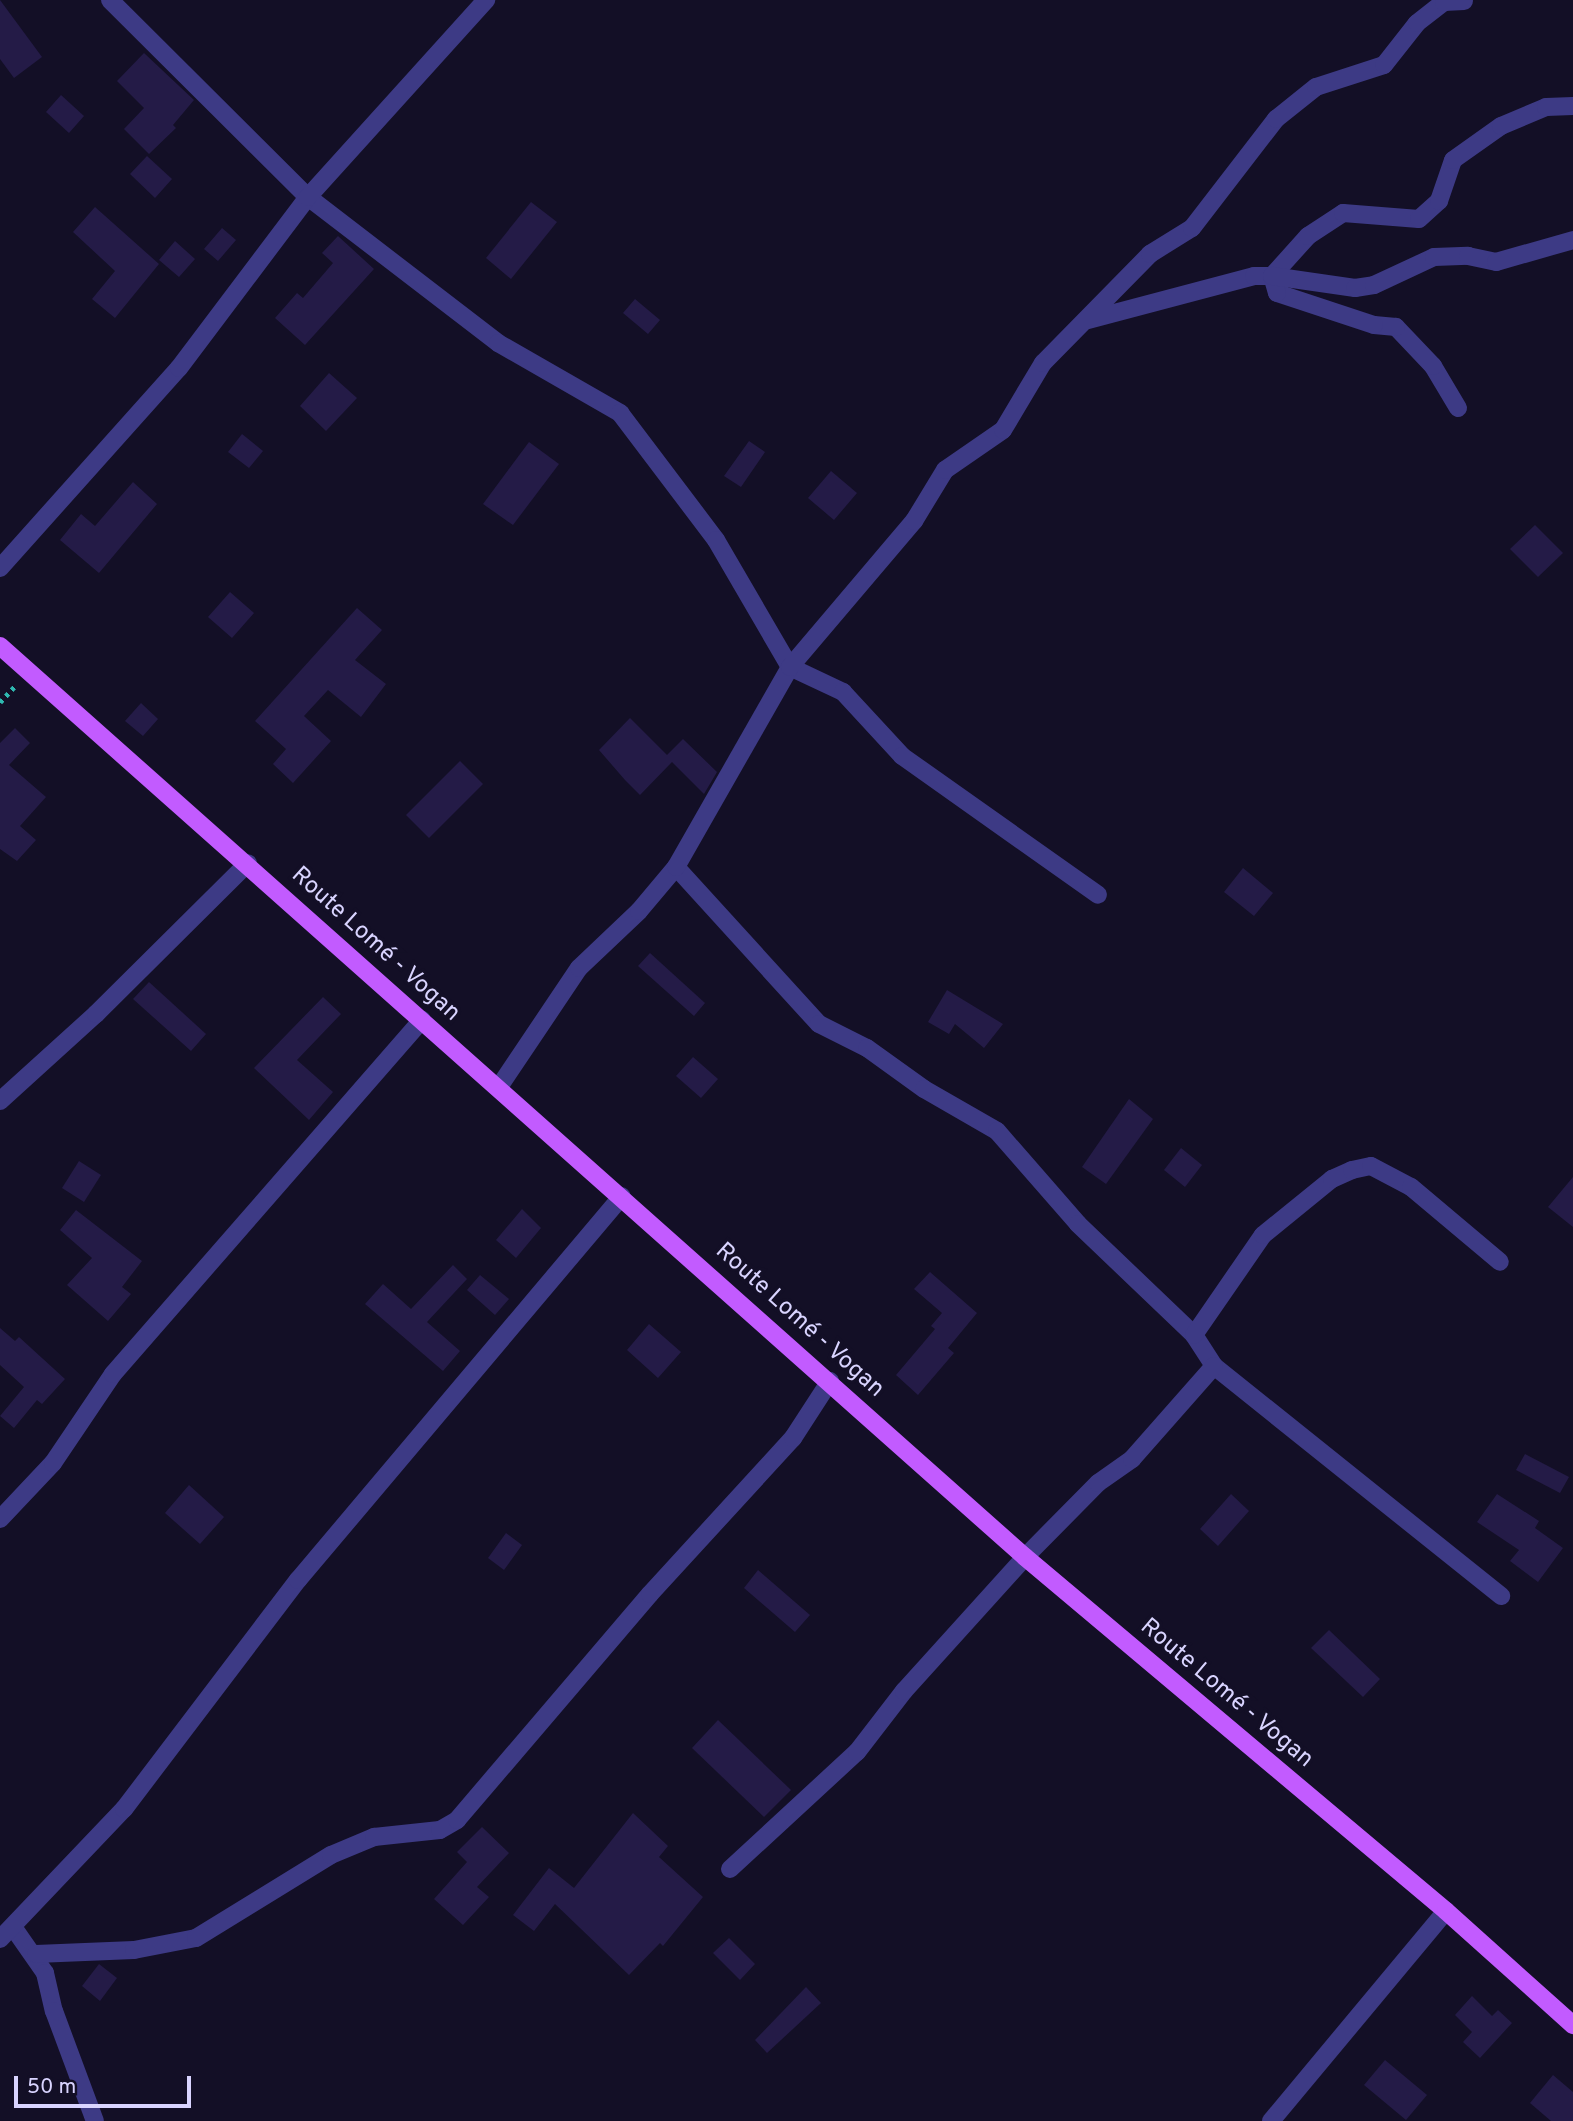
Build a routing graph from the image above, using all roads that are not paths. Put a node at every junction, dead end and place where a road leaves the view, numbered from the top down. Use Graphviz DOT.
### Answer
graph roads {
  1 [pos="110,0"];
  2 [pos="486,0"];
  3 [pos="1464,1"];
  4 [pos="1573,106"];
  5 [pos="308,197"];
  6 [pos="1573,240"];
  7 [pos="1272,276"];
  8 [pos="1088,320"];
  9 [pos="1458,408"];
  10 [pos="0,568"];
  11 [pos="0,646"];
  12 [pos="790,667"];
  13 [pos="248,863"];
  14 [pos="676,867"];
  15 [pos="1098,895"];
  16 [pos="422,1020"];
  17 [pos="499,1087"];
  18 [pos="0,1101"];
  19 [pos="622,1196"];
  20 [pos="1500,1262"];
  21 [pos="1194,1335"];
  22 [pos="1214,1366"];
  23 [pos="830,1381"];
  24 [pos="0,1519"];
  25 [pos="1025,1557"];
  26 [pos="1502,1595"];
  27 [pos="730,1869"];
  28 [pos="1446,1911"];
  29 [pos="6,1933"];
  30 [pos="36,1954"];
  31 [pos="1573,2025"];
  32 [pos="95,2121"];
  33 [pos="1271,2121"];
  1 -- 5 [label="street"];
  2 -- 5 [label="street"];
  3 -- 8 [label="street"];
  4 -- 7 [label="street"];
  5 -- 10 [label="street"];
  5 -- 12 [label="street"];
  6 -- 7 [label="street"];
  7 -- 8 [label="street"];
  7 -- 9 [label="street"];
  8 -- 12 [label="street"];
  11 -- 13 [label="main road, Route Lomé - Vogan"];
  12 -- 14 [label="street"];
  12 -- 15 [label="street"];
  13 -- 16 [label="main road, Route Lomé - Vogan"];
  13 -- 18 [label="street"];
  14 -- 17 [label="street"];
  14 -- 21 [label="street"];
  16 -- 17 [label="main road, Route Lomé - Vogan"];
  16 -- 24 [label="street"];
  17 -- 19 [label="main road, Route Lomé - Vogan"];
  19 -- 23 [label="main road, Route Lomé - Vogan"];
  19 -- 29 [label="street"];
  20 -- 21 [label="street"];
  21 -- 22 [label="street"];
  22 -- 25 [label="street"];
  22 -- 26 [label="street"];
  23 -- 25 [label="main road, Route Lomé - Vogan"];
  23 -- 30 [label="street"];
  25 -- 27 [label="street"];
  25 -- 28 [label="main road, Route Lomé - Vogan"];
  28 -- 31 [label="main road, Route Lomé - Vogan"];
  28 -- 33 [label="street"];
  29 -- 30 [label="street"];
  30 -- 32 [label="street"];
}
